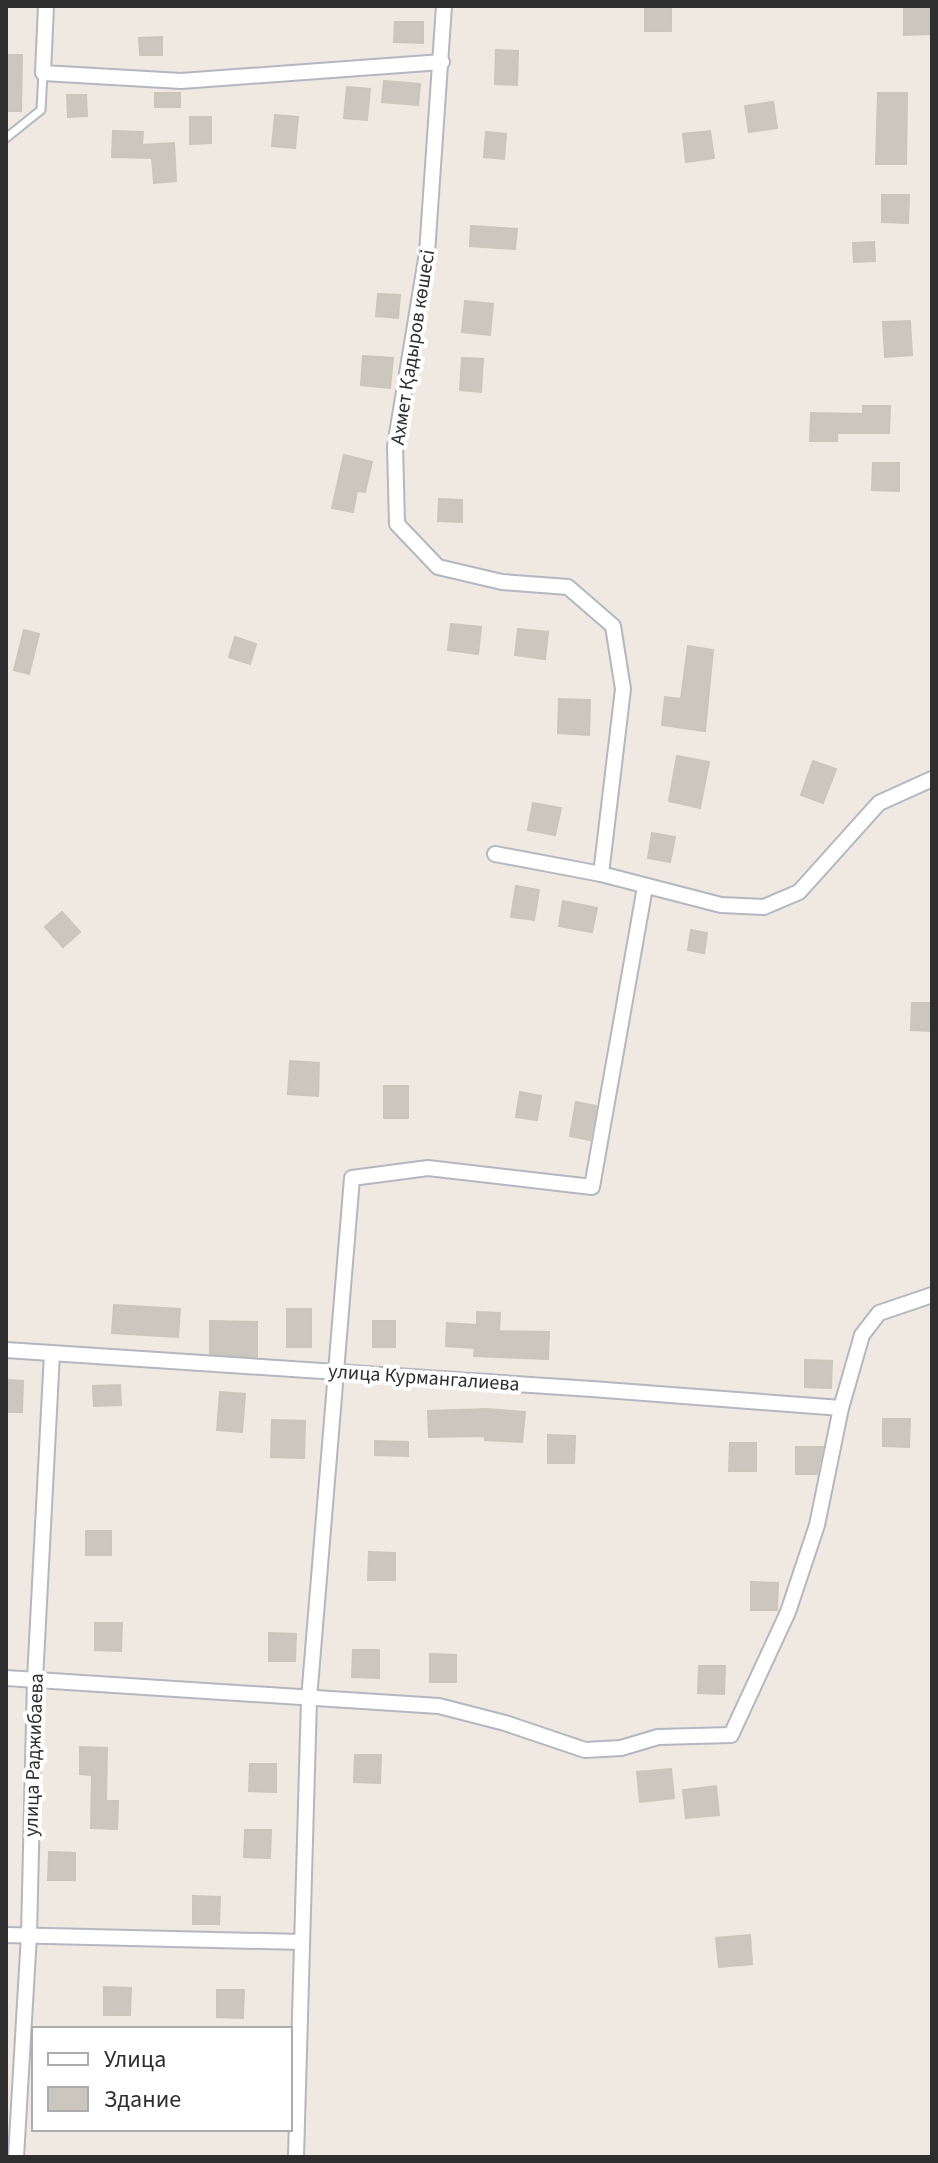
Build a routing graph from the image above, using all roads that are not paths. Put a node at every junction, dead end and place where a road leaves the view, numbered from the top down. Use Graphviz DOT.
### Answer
graph roads {
  1 [pos="46,6"];
  2 [pos="444,6"];
  3 [pos="442,62"];
  4 [pos="43,73"];
  5 [pos="6,138"];
  6 [pos="932,779"];
  7 [pos="495,854"];
  8 [pos="601,874"];
  9 [pos="645,887"];
  10 [pos="932,1295"];
  11 [pos="6,1350"];
  12 [pos="52,1353"];
  13 [pos="336,1371"];
  14 [pos="841,1408"];
  15 [pos="6,1678"];
  16 [pos="35,1680"];
  17 [pos="309,1699"];
  18 [pos="6,1935"];
  19 [pos="29,1935"];
  20 [pos="302,1942"];
  21 [pos="16,2157"];
  22 [pos="296,2157"];
  1 -- 4 [label="street"];
  2 -- 3 [label="street, Ахмет Қадыров көшесі"];
  3 -- 4 [label="street"];
  3 -- 8 [label="street, Ахмет Қадыров көшесі"];
  4 -- 5 [label="lane"];
  6 -- 9 [label="street"];
  7 -- 8 [label="street"];
  8 -- 9 [label="street"];
  9 -- 13 [label="street"];
  10 -- 14 [label="street"];
  11 -- 12 [label="street, улица Курмангалиева"];
  12 -- 13 [label="street, улица Курмангалиева"];
  12 -- 16 [label="street, улица Раджибаева"];
  13 -- 14 [label="street, улица Курмангалиева"];
  13 -- 17 [label="street"];
  14 -- 17 [label="street"];
  15 -- 16 [label="street"];
  16 -- 17 [label="street"];
  16 -- 19 [label="street, улица Раджибаева"];
  17 -- 20 [label="street"];
  18 -- 19 [label="street"];
  19 -- 20 [label="street"];
  19 -- 21 [label="street, улица Раджибаева"];
  20 -- 22 [label="street"];
}
